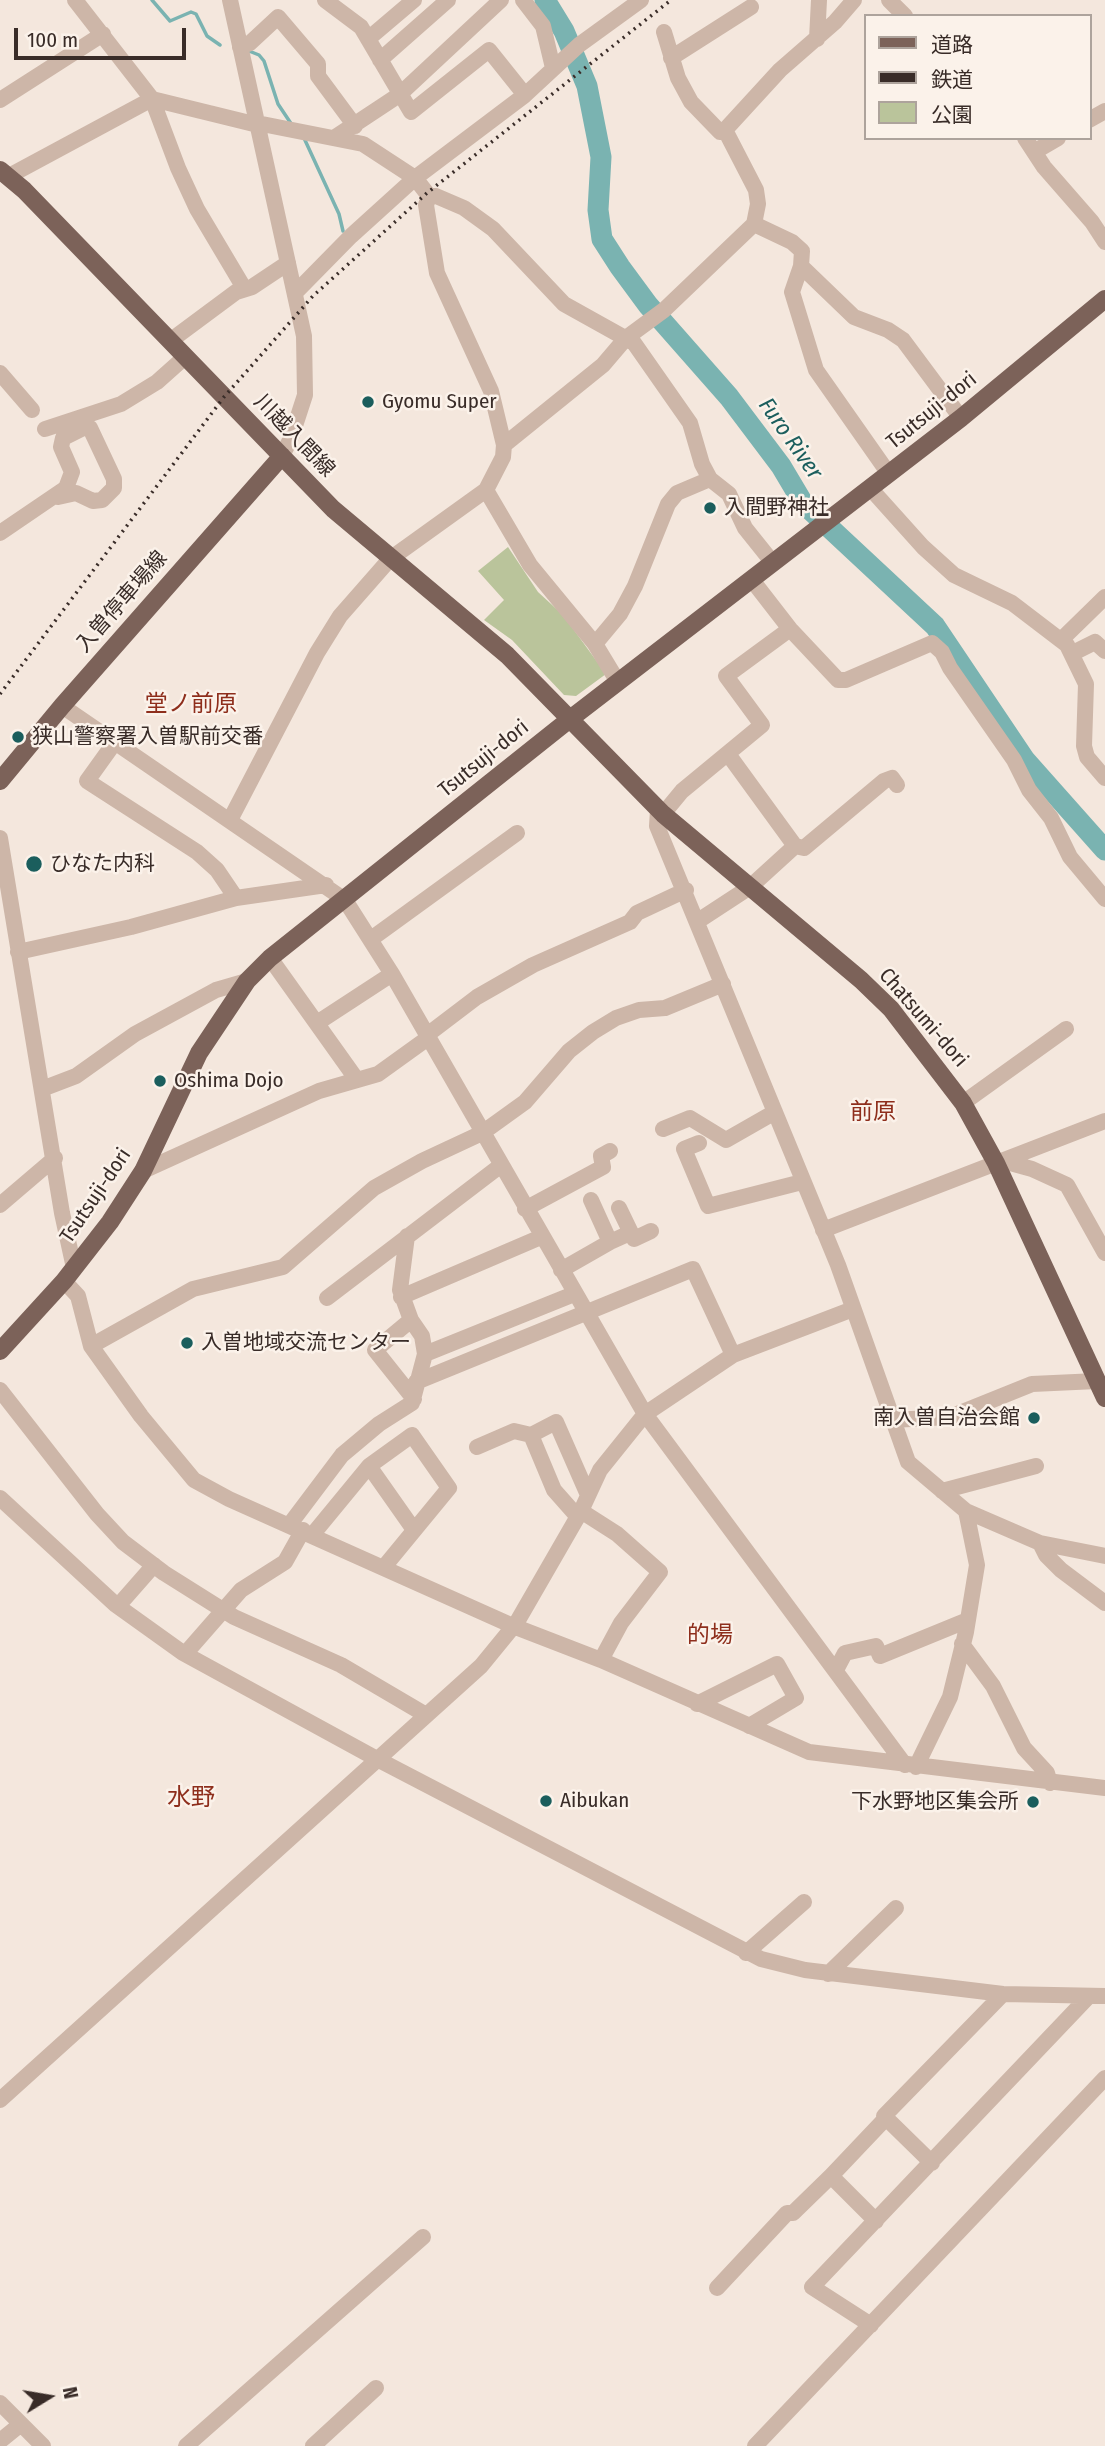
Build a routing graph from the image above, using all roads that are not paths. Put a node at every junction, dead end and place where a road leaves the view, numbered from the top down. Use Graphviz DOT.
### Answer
graph roads {
  1 [pos="75,0"];
  2 [pos="230,0"];
  3 [pos="325,0"];
  4 [pos="414,0"];
  5 [pos="448,0"];
  6 [pos="501,0"];
  7 [pos="523,0"];
  8 [pos="641,0"];
  9 [pos="819,0"];
  10 [pos="853,0"];
  11 [pos="889,0"];
  12 [pos="751,7"];
  13 [pos="903,14"];
  14 [pos="664,32"];
  15 [pos="103,34"];
  16 [pos="817,38"];
  17 [pos="368,39"];
  18 [pos="240,47"];
  19 [pos="671,58"];
  20 [pos="380,60"];
  21 [pos="554,66"];
  22 [pos="399,95"];
  23 [pos="525,95"];
  24 [pos="152,99"];
  25 [pos="0,100"];
  26 [pos="257,124"];
  27 [pos="355,126"];
  28 [pos="726,130"];
  29 [pos="337,136"];
  30 [pos="1026,140"];
  31 [pos="1055,140"];
  32 [pos="1034,152"];
  33 [pos="4,173"];
  34 [pos="415,178"];
  35 [pos="429,196"];
  36 [pos="754,224"];
  37 [pos="1105,242"];
  38 [pos="288,264"];
  39 [pos="801,266"];
  40 [pos="244,288"];
  41 [pos="295,293"];
  42 [pos="1105,299"];
  43 [pos="626,338"];
  44 [pos="170,341"];
  45 [pos="185,357"];
  46 [pos="0,373"];
  47 [pos="32,410"];
  48 [pos="961,418"];
  49 [pos="45,429"];
  50 [pos="503,446"];
  51 [pos="282,456"];
  52 [pos="72,472"];
  53 [pos="889,474"];
  54 [pos="709,479"];
  55 [pos="870,488"];
  56 [pos="486,490"];
  57 [pos="58,497"];
  58 [pos="86,498"];
  59 [pos="0,533"];
  60 [pos="390,559"];
  61 [pos="773,563"];
  62 [pos="752,580"];
  63 [pos="1105,597"];
  64 [pos="790,629"];
  65 [pos="1062,639"];
  66 [pos="594,644"];
  67 [pos="1105,651"];
  68 [pos="1073,653"];
  69 [pos="618,682"];
  70 [pos="62,706"];
  71 [pos="570,719"];
  72 [pos="115,741"];
  73 [pos="728,754"];
  74 [pos="1105,778"];
  75 [pos="0,781"];
  76 [pos="897,785"];
  77 [pos="660,812"];
  78 [pos="230,820"];
  79 [pos="517,834"];
  80 [pos="0,838"];
  81 [pos="795,846"];
  82 [pos="326,885"];
  83 [pos="750,887"];
  84 [pos="686,890"];
  85 [pos="236,898"];
  86 [pos="1105,899"];
  87 [pos="345,900"];
  88 [pos="698,921"];
  89 [pos="371,939"];
  90 [pos="18,952"];
  91 [pos="270,958"];
  92 [pos="392,974"];
  93 [pos="247,981"];
  94 [pos="723,984"];
  95 [pos="317,1023"];
  96 [pos="1066,1029"];
  97 [pos="427,1036"];
  98 [pos="357,1080"];
  99 [pos="42,1089"];
  100 [pos="963,1103"];
  101 [pos="775,1112"];
  102 [pos="1105,1121"];
  103 [pos="663,1129"];
  104 [pos="482,1133"];
  105 [pos="699,1143"];
  106 [pos="610,1151"];
  107 [pos="55,1158"];
  108 [pos="1000,1162"];
  109 [pos="500,1166"];
  110 [pos="143,1171"];
  111 [pos="802,1182"];
  112 [pos="591,1200"];
  113 [pos="0,1205"];
  114 [pos="619,1208"];
  115 [pos="525,1209"];
  116 [pos="823,1230"];
  117 [pos="650,1231"];
  118 [pos="630,1233"];
  119 [pos="407,1236"];
  120 [pos="541,1237"];
  121 [pos="610,1242"];
  122 [pos="1105,1253"];
  123 [pos="561,1270"];
  124 [pos="69,1275"];
  125 [pos="574,1294"];
  126 [pos="401,1297"];
  127 [pos="327,1298"];
  128 [pos="853,1309"];
  129 [pos="585,1313"];
  130 [pos="411,1320"];
  131 [pos="91,1346"];
  132 [pos="0,1351"];
  133 [pos="425,1354"];
  134 [pos="733,1354"];
  135 [pos="0,1390"];
  136 [pos="1101,1390"];
  137 [pos="415,1391"];
  138 [pos="645,1414"];
  139 [pos="892,1420"];
  140 [pos="531,1435"];
  141 [pos="477,1447"];
  142 [pos="369,1466"];
  143 [pos="1036,1466"];
  144 [pos="942,1491"];
  145 [pos="588,1495"];
  146 [pos="0,1498"];
  147 [pos="966,1511"];
  148 [pos="579,1514"];
  149 [pos="302,1529"];
  150 [pos="414,1530"];
  151 [pos="1040,1543"];
  152 [pos="1105,1556"];
  153 [pos="154,1565"];
  154 [pos="384,1567"];
  155 [pos="1105,1603"];
  156 [pos="118,1606"];
  157 [pos="224,1611"];
  158 [pos="968,1620"];
  159 [pos="513,1626"];
  160 [pos="962,1644"];
  161 [pos="185,1654"];
  162 [pos="601,1660"];
  163 [pos="836,1670"];
  164 [pos="697,1704"];
  165 [pos="426,1715"];
  166 [pos="749,1726"];
  167 [pos="376,1759"];
  168 [pos="911,1766"];
  169 [pos="1050,1783"];
  170 [pos="1105,1788"];
  171 [pos="804,1902"];
  172 [pos="896,1908"];
  173 [pos="747,1953"];
  174 [pos="828,1973"];
  175 [pos="1105,1984"];
  176 [pos="1003,1994"];
  177 [pos="1100,1996"];
  178 [pos="1105,2078"];
  179 [pos="0,2101"];
  180 [pos="886,2118"];
  181 [pos="932,2163"];
  182 [pos="831,2176"];
  183 [pos="876,2221"];
  184 [pos="423,2237"];
  185 [pos="717,2288"];
  186 [pos="871,2325"];
  187 [pos="376,2388"];
  188 [pos="0,2403"];
  189 [pos="21,2424"];
  190 [pos="0,2441"];
  191 [pos="43,2446"];
  192 [pos="186,2446"];
  193 [pos="313,2446"];
  194 [pos="755,2446"];
  1 -- 15 [label="street"];
  2 -- 18 [label="street"];
  3 -- 17 [label="street"];
  4 -- 17 [label="street"];
  5 -- 20 [label="street"];
  6 -- 22 [label="street"];
  7 -- 21 [label="street"];
  8 -- 21 [label="street"];
  9 -- 16 [label="street"];
  10 -- 16 [label="street"];
  11 -- 13 [label="street"];
  12 -- 19 [label="street"];
  14 -- 19 [label="street"];
  15 -- 24 [label="street"];
  15 -- 25 [label="street"];
  16 -- 28 [label="street"];
  17 -- 20 [label="street"];
  18 -- 26 [label="street"];
  18 -- 27 [label="street"];
  19 -- 28 [label="street"];
  20 -- 22 [label="street"];
  21 -- 23 [label="street"];
  22 -- 23 [label="street"];
  22 -- 27 [label="street"];
  23 -- 34 [label="street"];
  24 -- 26 [label="street"];
  24 -- 33 [label="street"];
  24 -- 40 [label="street"];
  26 -- 29 [label="street"];
  26 -- 38 [label="street"];
  27 -- 29 [label="street"];
  28 -- 36 [label="street"];
  29 -- 34 [label="street"];
  30 -- 32 [label="street"];
  31 -- 32 [label="street"];
  32 -- 37 [label="street"];
  33 -- 44 [label="main road, 川越入間線"];
  34 -- 35 [label="street"];
  34 -- 41 [label="street"];
  35 -- 43 [label="street"];
  35 -- 50 [label="street"];
  36 -- 39 [label="street"];
  36 -- 43 [label="street"];
  38 -- 40 [label="street"];
  38 -- 41 [label="street"];
  39 -- 48 [label="street"];
  39 -- 53 [label="street"];
  40 -- 44 [label="street"];
  41 -- 51 [label="street"];
  42 -- 48 [label="main road, Tsutsuji-dori"];
  43 -- 50 [label="street"];
  43 -- 54 [label="street"];
  44 -- 45 [label="main road, 川越入間線"];
  45 -- 49 [label="street"];
  45 -- 51 [label="main road, 川越入間線"];
  46 -- 47 [label="street"];
  48 -- 53 [label="main road, Tsutsuji-dori"];
  50 -- 56 [label="street"];
  51 -- 60 [label="main road, 川越入間線"];
  51 -- 70 [label="main road, 入曽停車場線"];
  52 -- 57 [label="street"];
  52 -- 58 [label="street"];
  52 -- 58 [label="street"];
  53 -- 55 [label="main road, Tsutsuji-dori"];
  54 -- 61 [label="street"];
  54 -- 66 [label="street"];
  55 -- 61 [label="main road, Tsutsuji-dori"];
  55 -- 65 [label="street"];
  56 -- 60 [label="street"];
  56 -- 66 [label="street"];
  57 -- 58 [label="street"];
  57 -- 59 [label="street"];
  60 -- 71 [label="main road, 川越入間線"];
  60 -- 78 [label="street"];
  61 -- 62 [label="main road, Tsutsuji-dori"];
  62 -- 64 [label="street"];
  62 -- 69 [label="main road, Tsutsuji-dori"];
  63 -- 65 [label="street"];
  64 -- 73 [label="street"];
  64 -- 86 [label="street"];
  65 -- 68 [label="street"];
  66 -- 69 [label="street"];
  67 -- 68 [label="street"];
  68 -- 74 [label="street"];
  69 -- 71 [label="main road, Tsutsuji-dori"];
  70 -- 72 [label="street"];
  70 -- 75 [label="main road, 入曽停車場線"];
  71 -- 77 [label="main road, Chatsumi-dori"];
  71 -- 87 [label="main road, Tsutsuji-dori"];
  72 -- 78 [label="street"];
  72 -- 85 [label="street"];
  73 -- 77 [label="street"];
  73 -- 81 [label="street"];
  76 -- 81 [label="street"];
  77 -- 83 [label="main road, Chatsumi-dori"];
  77 -- 84 [label="street"];
  78 -- 82 [label="street"];
  79 -- 89 [label="street"];
  80 -- 90 [label="street"];
  81 -- 83 [label="street"];
  82 -- 85 [label="street"];
  82 -- 87 [label="street"];
  83 -- 88 [label="street"];
  83 -- 100 [label="main road, Chatsumi-dori"];
  84 -- 88 [label="street"];
  84 -- 97 [label="street"];
  85 -- 90 [label="street"];
  87 -- 89 [label="street"];
  87 -- 91 [label="main road, Tsutsuji-dori"];
  88 -- 94 [label="street"];
  89 -- 92 [label="street"];
  90 -- 99 [label="street"];
  91 -- 93 [label="main road, Tsutsuji-dori"];
  91 -- 95 [label="street"];
  92 -- 95 [label="street"];
  92 -- 97 [label="street"];
  93 -- 99 [label="street"];
  93 -- 110 [label="main road, Tsutsuji-dori"];
  94 -- 101 [label="street"];
  94 -- 104 [label="street"];
  95 -- 98 [label="street"];
  96 -- 100 [label="street"];
  97 -- 98 [label="street"];
  97 -- 104 [label="street"];
  98 -- 110 [label="street"];
  99 -- 107 [label="street"];
  100 -- 108 [label="main road, Chatsumi-dori"];
  101 -- 103 [label="street"];
  101 -- 111 [label="street"];
  102 -- 108 [label="street"];
  104 -- 109 [label="street"];
  104 -- 131 [label="street"];
  105 -- 111 [label="street"];
  106 -- 115 [label="street"];
  107 -- 113 [label="street"];
  107 -- 124 [label="street"];
  108 -- 116 [label="street"];
  108 -- 122 [label="street"];
  108 -- 136 [label="main road, Chatsumi-dori"];
  109 -- 115 [label="street"];
  109 -- 119 [label="street"];
  110 -- 124 [label="main road, Tsutsuji-dori"];
  111 -- 116 [label="street"];
  112 -- 121 [label="street"];
  114 -- 118 [label="street"];
  115 -- 120 [label="street"];
  116 -- 128 [label="street"];
  117 -- 118 [label="street"];
  118 -- 121 [label="street"];
  119 -- 126 [label="street"];
  119 -- 127 [label="street"];
  120 -- 123 [label="street"];
  120 -- 126 [label="street"];
  121 -- 123 [label="street"];
  123 -- 125 [label="street"];
  124 -- 131 [label="street"];
  124 -- 132 [label="main road, Tsutsuji-dori"];
  125 -- 129 [label="street"];
  125 -- 133 [label="street"];
  126 -- 130 [label="street"];
  128 -- 134 [label="street"];
  128 -- 139 [label="street"];
  129 -- 134 [label="street"];
  129 -- 137 [label="street"];
  129 -- 138 [label="street"];
  130 -- 133 [label="street"];
  130 -- 137 [label="street"];
  131 -- 149 [label="street"];
  133 -- 137 [label="street"];
  134 -- 138 [label="street"];
  135 -- 153 [label="street"];
  136 -- 139 [label="street"];
  137 -- 149 [label="street"];
  138 -- 145 [label="street"];
  138 -- 163 [label="street"];
  139 -- 144 [label="street"];
  140 -- 141 [label="street"];
  140 -- 145 [label="street"];
  140 -- 148 [label="street"];
  142 -- 149 [label="street"];
  142 -- 150 [label="street"];
  142 -- 150 [label="street"];
  143 -- 144 [label="street"];
  144 -- 147 [label="street"];
  145 -- 148 [label="street"];
  146 -- 156 [label="street"];
  147 -- 151 [label="street"];
  147 -- 158 [label="street"];
  148 -- 159 [label="street"];
  148 -- 162 [label="street"];
  149 -- 154 [label="street"];
  149 -- 157 [label="street"];
  150 -- 154 [label="street"];
  151 -- 152 [label="street"];
  151 -- 155 [label="street"];
  153 -- 156 [label="street"];
  153 -- 157 [label="street"];
  154 -- 159 [label="street"];
  156 -- 161 [label="street"];
  157 -- 161 [label="street"];
  157 -- 165 [label="street"];
  158 -- 160 [label="street"];
  158 -- 163 [label="street"];
  159 -- 162 [label="street"];
  159 -- 165 [label="street"];
  160 -- 168 [label="street"];
  160 -- 169 [label="street"];
  161 -- 167 [label="street"];
  162 -- 164 [label="street"];
  163 -- 168 [label="street"];
  164 -- 166 [label="street"];
  164 -- 166 [label="street"];
  165 -- 167 [label="street"];
  166 -- 168 [label="street"];
  167 -- 173 [label="street"];
  167 -- 179 [label="street"];
  168 -- 169 [label="street"];
  169 -- 170 [label="street"];
  171 -- 173 [label="street"];
  172 -- 174 [label="street"];
  173 -- 174 [label="street"];
  174 -- 176 [label="street"];
  175 -- 177 [label="street"];
  176 -- 177 [label="street"];
  176 -- 180 [label="street"];
  177 -- 181 [label="street"];
  178 -- 186 [label="street"];
  180 -- 181 [label="street"];
  180 -- 182 [label="street"];
  181 -- 183 [label="street"];
  182 -- 183 [label="street"];
  182 -- 185 [label="street"];
  183 -- 186 [label="street"];
  184 -- 192 [label="street"];
  186 -- 194 [label="street"];
  187 -- 193 [label="street"];
  188 -- 189 [label="street"];
  189 -- 190 [label="street"];
  189 -- 191 [label="street"];
}
